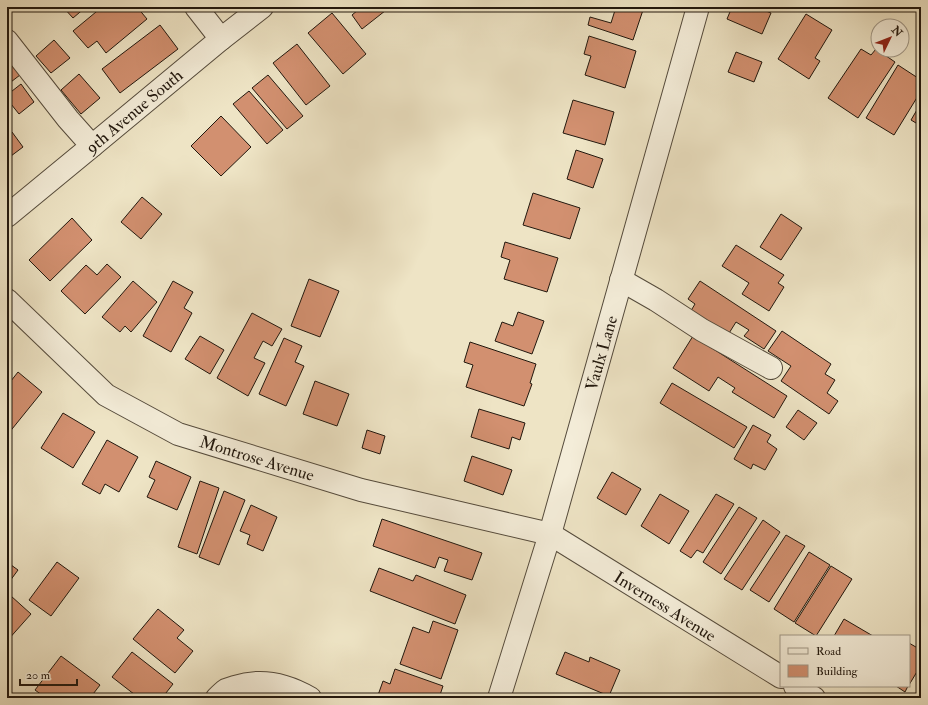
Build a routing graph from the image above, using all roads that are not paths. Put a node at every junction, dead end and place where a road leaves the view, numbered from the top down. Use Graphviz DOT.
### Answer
graph roads {
  1 [pos="196,7"];
  2 [pos="262,7"];
  3 [pos="698,7"];
  4 [pos="221,39"];
  5 [pos="7,41"];
  6 [pos="92,146"];
  7 [pos="7,216"];
  8 [pos="621,280"];
  9 [pos="7,300"];
  10 [pos="771,368"];
  11 [pos="550,534"];
  12 [pos="780,676"];
  13 [pos="797,687"];
  14 [pos="216,698"];
  15 [pos="310,698"];
  16 [pos="499,698"];
  17 [pos="814,698"];
  1 -- 4 [label="street"];
  2 -- 4 [label="street, 9th Avenue South"];
  3 -- 8 [label="street, Vaulx Lane"];
  4 -- 6 [label="street, 9th Avenue South"];
  5 -- 6 [label="street"];
  6 -- 7 [label="street, 9th Avenue South"];
  8 -- 10 [label="street"];
  8 -- 11 [label="street, Vaulx Lane"];
  9 -- 11 [label="street, Montrose Avenue"];
  11 -- 12 [label="street, Inverness Avenue"];
  11 -- 16 [label="street, Vaulx Lane"];
  13 -- 17 [label="street"];
  14 -- 15 [label="street"];
}
